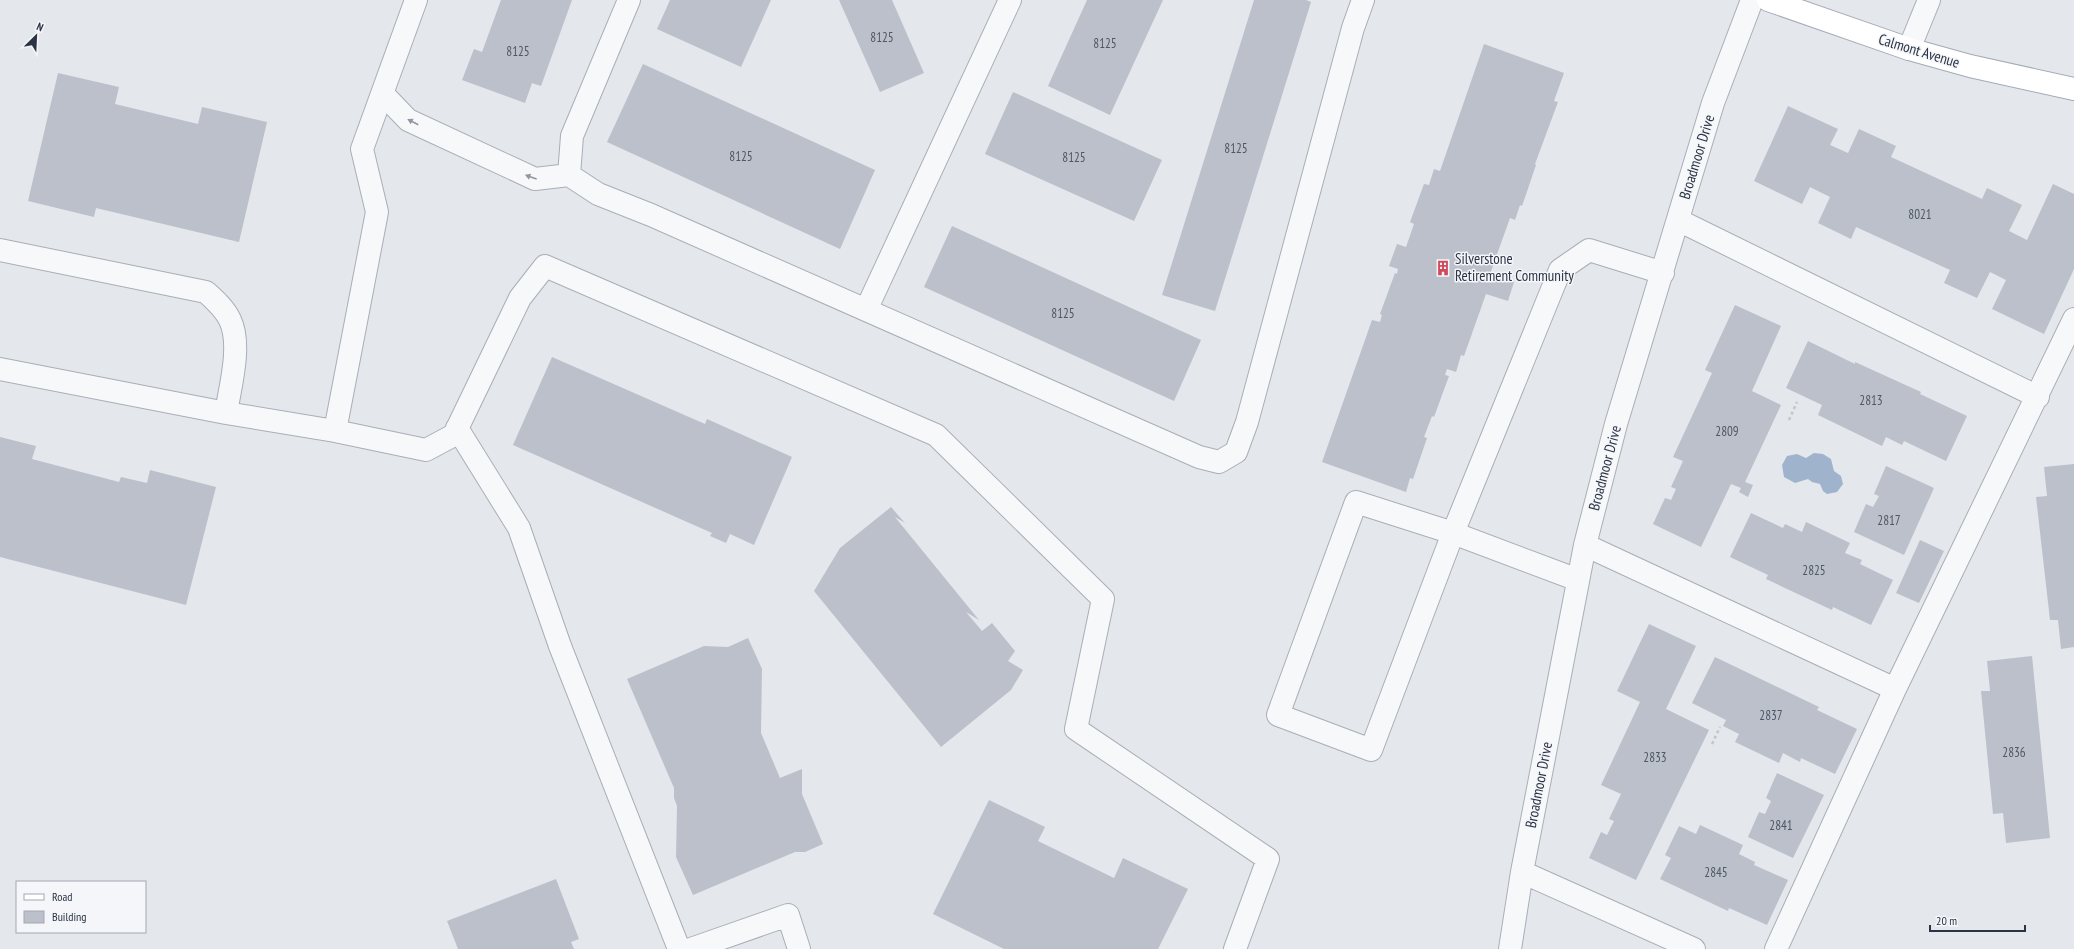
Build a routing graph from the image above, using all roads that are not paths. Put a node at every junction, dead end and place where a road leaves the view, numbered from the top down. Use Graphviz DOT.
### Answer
graph roads {
  1 [pos="416,0"];
  2 [pos="629,0"];
  3 [pos="1010,0"];
  4 [pos="1363,0"];
  5 [pos="1752,0"];
  6 [pos="1768,0"];
  7 [pos="1929,0"];
  8 [pos="1909,49"];
  9 [pos="2074,89"];
  10 [pos="383,94"];
  11 [pos="569,175"];
  12 [pos="1678,220"];
  13 [pos="0,250"];
  14 [pos="1663,273"];
  15 [pos="866,310"];
  16 [pos="2074,319"];
  17 [pos="0,369"];
  18 [pos="2038,396"];
  19 [pos="226,413"];
  20 [pos="457,428"];
  21 [pos="335,431"];
  22 [pos="1452,533"];
  23 [pos="1585,545"];
  24 [pos="1578,580"];
  25 [pos="1895,689"];
  26 [pos="1522,872"];
  27 [pos="678,949"];
  28 [pos="691,949"];
  29 [pos="799,949"];
  30 [pos="1236,949"];
  31 [pos="1510,949"];
  32 [pos="1694,949"];
  33 [pos="1776,949"];
  1 -- 10 [label="street"];
  2 -- 11 [label="street"];
  3 -- 15 [label="street"];
  4 -- 15 [label="street"];
  5 -- 12 [label="street, Broadmoor Drive"];
  6 -- 8 [label="main road, Calmont Avenue"];
  7 -- 8 [label="street"];
  8 -- 9 [label="main road, Calmont Avenue"];
  11 -- 10 [label="street, one-way"];
  10 -- 21 [label="street"];
  11 -- 15 [label="street"];
  12 -- 14 [label="street, Broadmoor Drive"];
  12 -- 18 [label="street"];
  13 -- 19 [label="street"];
  14 -- 22 [label="street"];
  14 -- 23 [label="street, Broadmoor Drive"];
  16 -- 18 [label="street"];
  17 -- 19 [label="street"];
  18 -- 25 [label="street"];
  19 -- 21 [label="street"];
  20 -- 21 [label="street"];
  20 -- 27 [label="street"];
  20 -- 30 [label="street"];
  22 -- 22 [label="street"];
  22 -- 24 [label="street"];
  23 -- 24 [label="street, Broadmoor Drive"];
  23 -- 25 [label="street"];
  24 -- 26 [label="street, Broadmoor Drive"];
  25 -- 33 [label="street"];
  26 -- 31 [label="street, Broadmoor Drive"];
  26 -- 32 [label="street"];
  28 -- 29 [label="street"];
}
